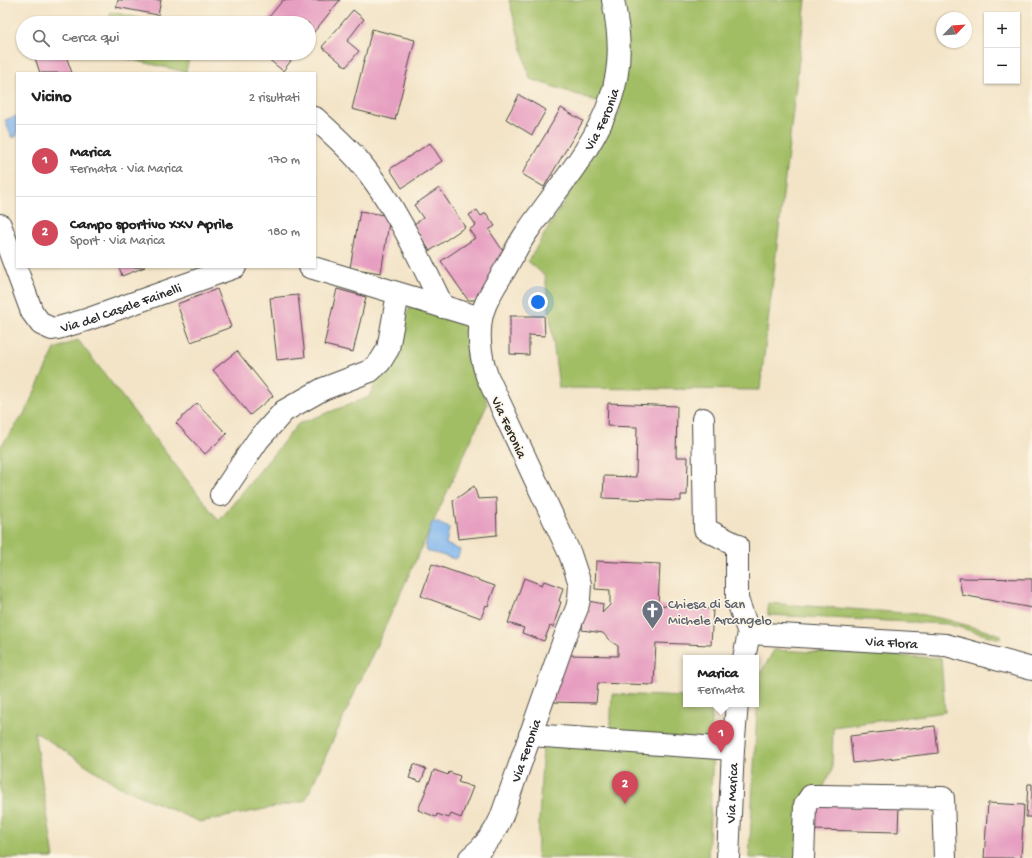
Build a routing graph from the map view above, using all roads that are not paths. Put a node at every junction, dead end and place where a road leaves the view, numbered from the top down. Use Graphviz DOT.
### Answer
graph roads {
  1 [pos="613,0"];
  2 [pos="316,119"];
  3 [pos="0,225"];
  4 [pos="232,268"];
  5 [pos="313,268"];
  6 [pos="398,294"];
  7 [pos="443,307"];
  8 [pos="482,318"];
  9 [pos="704,419"];
  10 [pos="221,494"];
  11 [pos="748,633"];
  12 [pos="744,655"];
  13 [pos="1032,669"];
  14 [pos="737,707"];
  15 [pos="530,735"];
  16 [pos="733,749"];
  17 [pos="470,858"];
  18 [pos="728,858"];
  19 [pos="803,858"];
  20 [pos="945,858"];
  1 -- 8 [label="street, Via Feronia"];
  2 -- 7 [label="street"];
  3 -- 4 [label="street, Via del Casale Fainelli"];
  5 -- 6 [label="street"];
  6 -- 7 [label="street"];
  6 -- 10 [label="street"];
  7 -- 8 [label="street"];
  8 -- 15 [label="street, Via Feronia"];
  9 -- 11 [label="street"];
  11 -- 12 [label="street"];
  11 -- 13 [label="street, Via Flora"];
  14 -- 16 [label="street, Via Marica"];
  15 -- 16 [label="street"];
  15 -- 17 [label="street, Via Feronia"];
  16 -- 18 [label="street, Via Marica"];
  19 -- 20 [label="street"];
}
